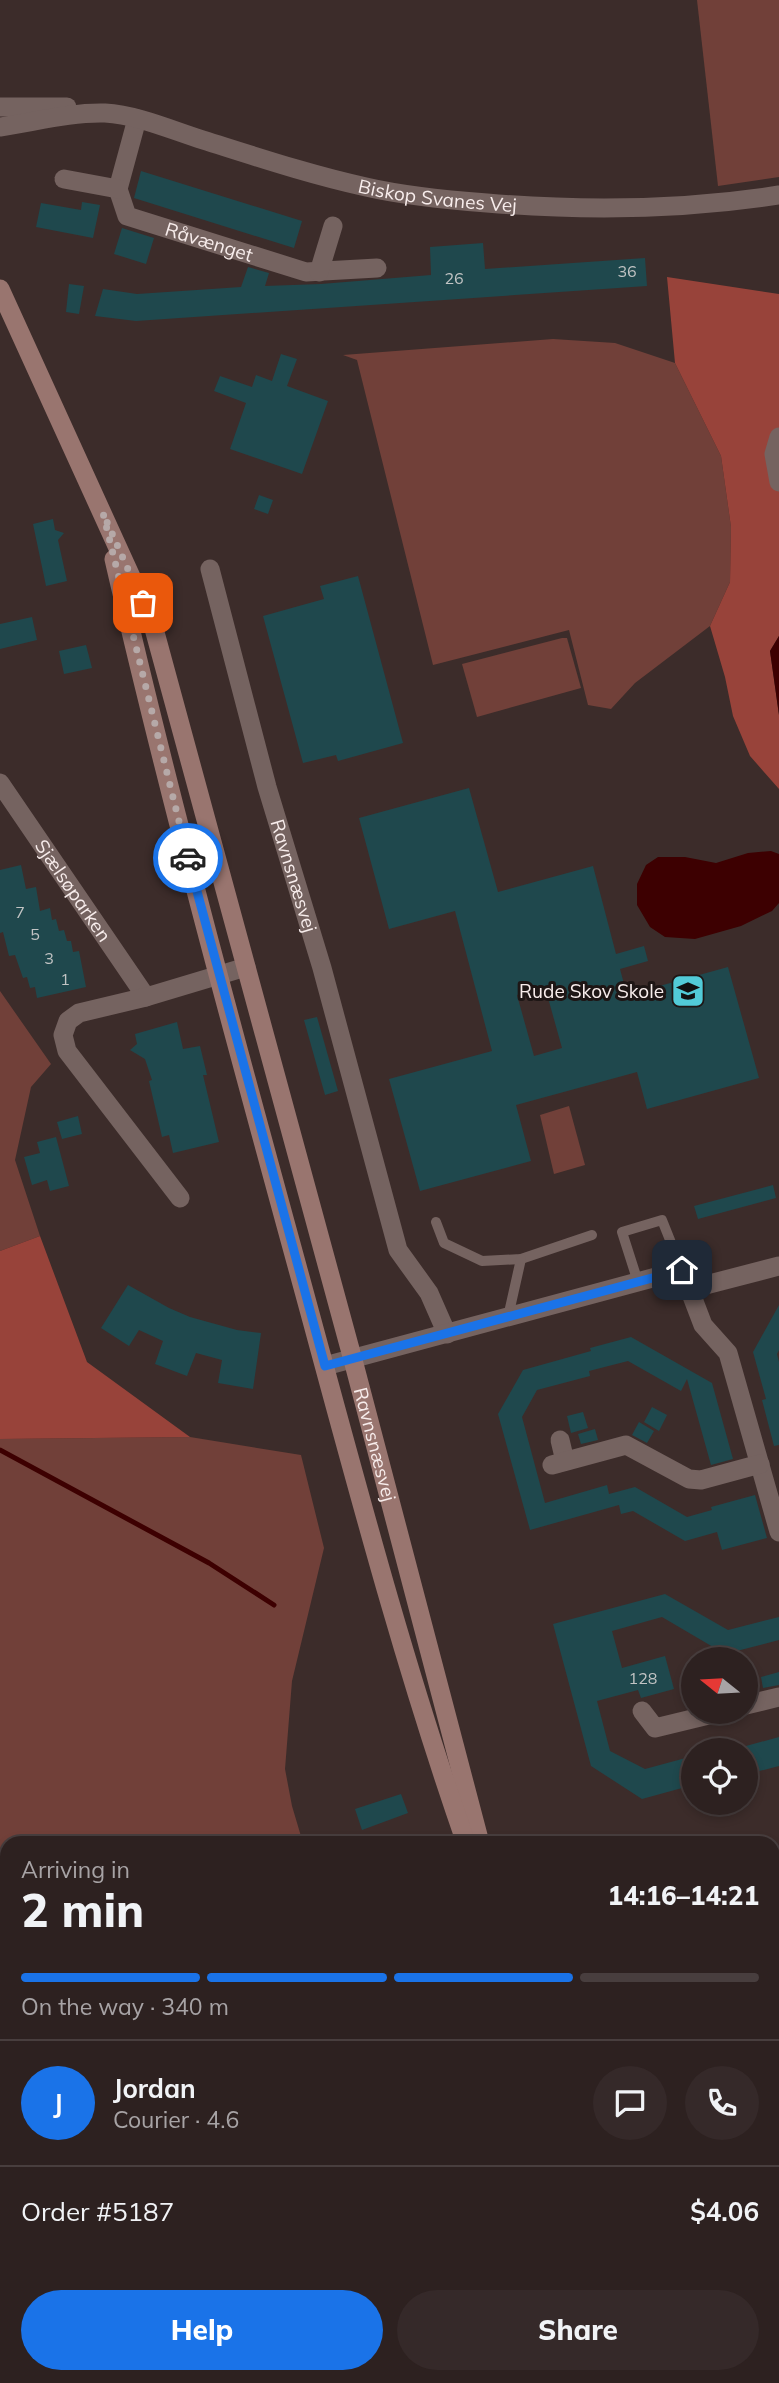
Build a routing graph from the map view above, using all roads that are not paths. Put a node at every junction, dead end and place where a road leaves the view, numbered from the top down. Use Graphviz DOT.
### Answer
graph roads {
  1 [pos="0,107"];
  2 [pos="105,113"];
  3 [pos="137,119"];
  4 [pos="0,127"];
  5 [pos="64,179"];
  6 [pos="118,189"];
  7 [pos="779,195"];
  8 [pos="332,226"];
  9 [pos="377,268"];
  10 [pos="319,272"];
  11 [pos="0,289"];
  12 [pos="779,437"];
  13 [pos="779,482"];
  14 [pos="103,513"];
  15 [pos="210,569"];
  16 [pos="0,783"];
  17 [pos="246,967"];
  18 [pos="218,976"];
  19 [pos="146,997"];
  20 [pos="180,1198"];
  21 [pos="436,1222"];
  22 [pos="592,1235"];
  23 [pos="521,1258"];
  24 [pos="779,1266"];
  25 [pos="682,1270"];
  26 [pos="638,1282"];
  27 [pos="690,1289"];
  28 [pos="508,1318"];
  29 [pos="447,1334"];
  30 [pos="353,1360"];
  31 [pos="325,1366"];
  32 [pos="560,1440"];
  33 [pos="760,1464"];
  34 [pos="773,1485"];
  35 [pos="779,1532"];
  36 [pos="779,1697"];
  37 [pos="758,1702"];
  38 [pos="642,1711"];
  39 [pos="681,1722"];
  40 [pos="464,1836"];
  41 [pos="478,1836"];
  1 -- 2 [label="street, Biskop Svanes Vej"];
  2 -- 3 [label="street, Biskop Svanes Vej"];
  2 -- 4 [label="street, Biskop Svanes Vej"];
  3 -- 6 [label="street"];
  3 -- 7 [label="street, Biskop Svanes Vej"];
  5 -- 6 [label="street"];
  6 -- 10 [label="street, Råvænget"];
  8 -- 10 [label="street"];
  9 -- 10 [label="street, Råvænget"];
  11 -- 14 [label="main road, Ravnsnæsvej"];
  12 -- 13 [label="street"];
  14 -- 17 [label="main road, Ravnsnæsvej"];
  14 -- 18 [label="main road, Ravnsnæsvej"];
  15 -- 29 [label="street, Ravnsnæsvej"];
  16 -- 19 [label="street, Sjælsøparken"];
  17 -- 18 [label="street"];
  17 -- 30 [label="main road, Ravnsnæsvej"];
  18 -- 19 [label="street"];
  18 -- 31 [label="main road, Ravnsnæsvej"];
  19 -- 20 [label="street"];
  21 -- 23 [label="lane"];
  22 -- 23 [label="lane"];
  23 -- 28 [label="lane"];
  24 -- 27 [label="street"];
  25 -- 26 [label="street"];
  25 -- 26 [label="lane"];
  25 -- 27 [label="street"];
  26 -- 28 [label="street"];
  27 -- 33 [label="street"];
  28 -- 29 [label="street"];
  29 -- 30 [label="street"];
  30 -- 31 [label="street"];
  30 -- 41 [label="main road, Ravnsnæsvej"];
  31 -- 40 [label="main road, Ravnsnæsvej"];
  32 -- 33 [label="street"];
  33 -- 34 [label="street"];
  34 -- 35 [label="street"];
  36 -- 37 [label="street"];
  38 -- 39 [label="street"];
}
